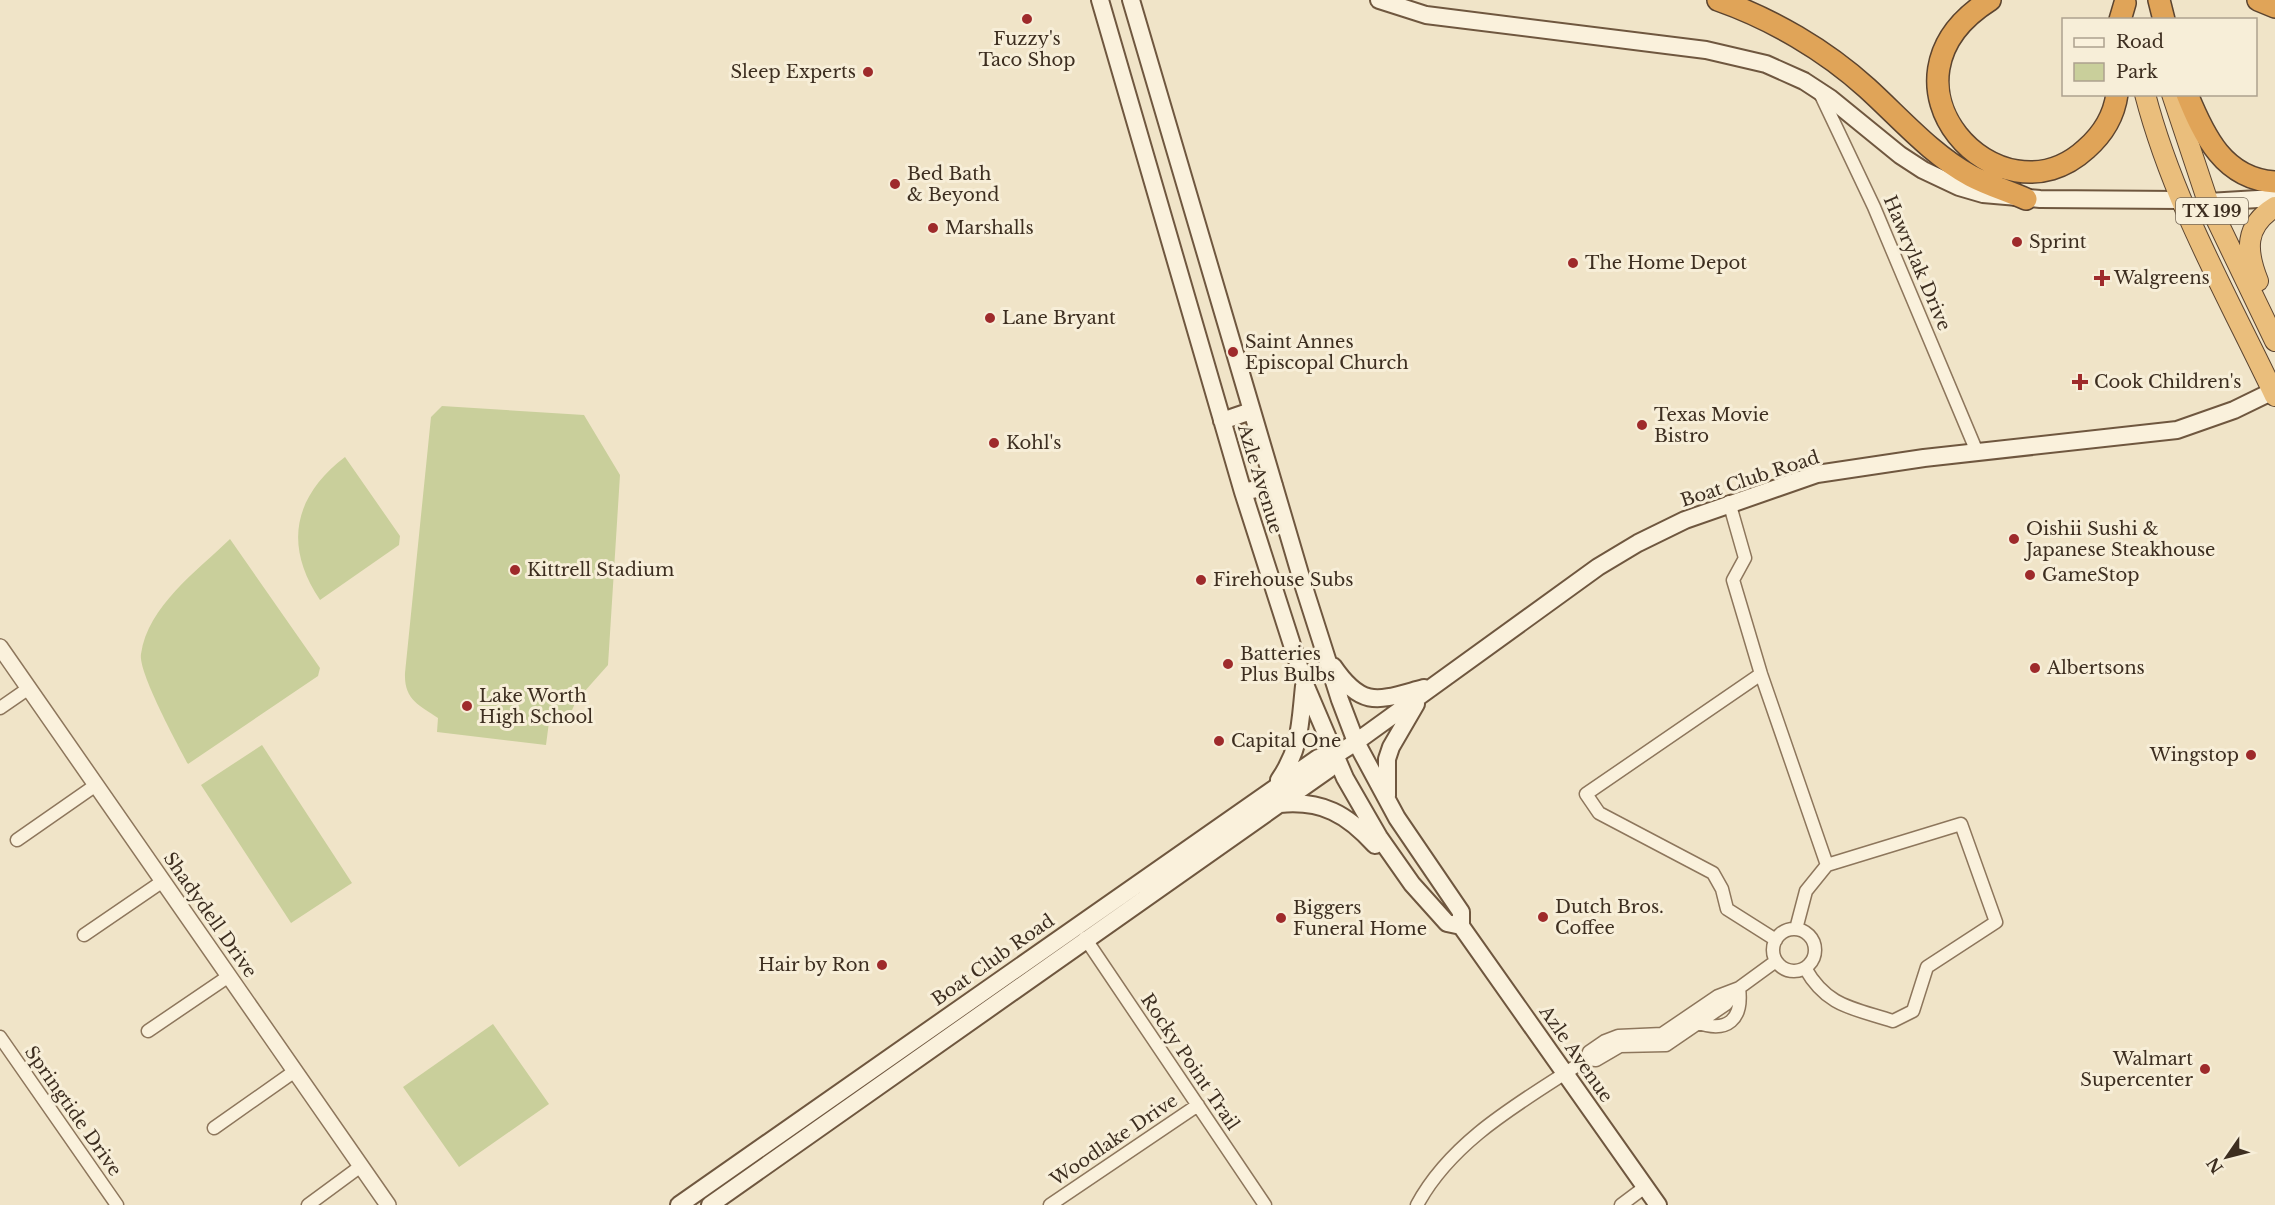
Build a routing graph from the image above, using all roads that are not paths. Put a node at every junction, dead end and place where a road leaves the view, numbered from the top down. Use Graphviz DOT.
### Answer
graph roads {
  1 [pos="1100,0"];
  2 [pos="1131,0"];
  3 [pos="1379,0"];
  4 [pos="1718,0"];
  5 [pos="1990,0"];
  6 [pos="2158,0"];
  7 [pos="2258,0"];
  8 [pos="2275,1"];
  9 [pos="2275,7"];
  10 [pos="2158,18"];
  11 [pos="2163,18"];
  12 [pos="1818,90"];
  13 [pos="2115,96"];
  14 [pos="2146,96"];
  15 [pos="2173,96"];
  16 [pos="2188,96"];
  17 [pos="2275,182"];
  18 [pos="2275,198"];
  19 [pos="2026,199"];
  20 [pos="2180,200"];
  21 [pos="2208,202"];
  22 [pos="2275,207"];
  23 [pos="2259,307"];
  24 [pos="2275,341"];
  25 [pos="2274,393"];
  26 [pos="1251,411"];
  27 [pos="1222,421"];
  28 [pos="1977,452"];
  29 [pos="1274,485"];
  30 [pos="1243,492"];
  31 [pos="1729,502"];
  32 [pos="0,646"];
  33 [pos="1326,657"];
  34 [pos="1761,674"];
  35 [pos="1304,682"];
  36 [pos="1434,686"];
  37 [pos="29,688"];
  38 [pos="0,708"];
  39 [pos="1356,742"];
  40 [pos="1334,756"];
  41 [pos="96,785"];
  42 [pos="1275,798"];
  43 [pos="1387,800"];
  44 [pos="17,840"];
  45 [pos="1827,865"];
  46 [pos="163,881"];
  47 [pos="1412,884"];
  48 [pos="1461,926"];
  49 [pos="1796,929"];
  50 [pos="84,935"];
  51 [pos="1085,938"];
  52 [pos="1776,940"];
  53 [pos="1776,961"];
  54 [pos="1805,968"];
  55 [pos="229,976"];
  56 [pos="1739,988"];
  57 [pos="1694,1020"];
  58 [pos="148,1031"];
  59 [pos="0,1037"];
  60 [pos="295,1071"];
  61 [pos="1565,1073"];
  62 [pos="1198,1105"];
  63 [pos="214,1128"];
  64 [pos="361,1166"];
  65 [pos="1645,1187"];
  66 [pos="117,1205"];
  67 [pos="308,1205"];
  68 [pos="388,1205"];
  69 [pos="679,1205"];
  70 [pos="710,1205"];
  71 [pos="1051,1205"];
  72 [pos="1265,1205"];
  73 [pos="1417,1205"];
  74 [pos="1621,1205"];
  75 [pos="1658,1205"];
  1 -- 27 [label="main road, Azle Avenue"];
  2 -- 26 [label="main road, Azle Avenue"];
  3 -- 12 [label="main road"];
  4 -- 19 [label="highway"];
  5 -- 13 [label="highway"];
  6 -- 10 [label="highway"];
  6 -- 11 [label="highway"];
  7 -- 8 [label="highway"];
  7 -- 9 [label="highway"];
  12 -- 19 [label="main road"];
  12 -- 28 [label="street, Hawrylak Drive"];
  14 -- 20 [label="highway, TX 199"];
  15 -- 21 [label="highway, TX 199"];
  16 -- 17 [label="highway"];
  18 -- 21 [label="main road"];
  19 -- 20 [label="main road"];
  20 -- 25 [label="highway, TX 199"];
  21 -- 23 [label="highway, TX 199"];
  22 -- 23 [label="highway"];
  23 -- 24 [label="highway, TX 199"];
  25 -- 28 [label="main road, Boat Club Road"];
  26 -- 27 [label="main road"];
  26 -- 29 [label="main road, Azle Avenue"];
  27 -- 30 [label="main road, Azle Avenue"];
  28 -- 31 [label="main road, Boat Club Road"];
  29 -- 30 [label="main road"];
  29 -- 33 [label="main road, Azle Avenue"];
  30 -- 35 [label="main road, Azle Avenue"];
  31 -- 34 [label="street"];
  31 -- 36 [label="main road, Boat Club Road"];
  32 -- 37 [label="street, Shadydell Drive"];
  33 -- 36 [label="main road, Azle Avenue"];
  33 -- 39 [label="main road, Azle Avenue"];
  34 -- 45 [label="street"];
  34 -- 52 [label="street"];
  35 -- 40 [label="main road, Azle Avenue"];
  35 -- 42 [label="main road"];
  36 -- 39 [label="main road, Boat Club Road"];
  36 -- 43 [label="main road, Azle Avenue"];
  37 -- 38 [label="street"];
  37 -- 41 [label="street, Shadydell Drive"];
  39 -- 40 [label="main road, Boat Club Road"];
  39 -- 43 [label="main road, Azle Avenue"];
  40 -- 42 [label="main road, Boat Club Road"];
  40 -- 47 [label="main road, Azle Avenue"];
  41 -- 44 [label="street"];
  41 -- 46 [label="street, Shadydell Drive"];
  42 -- 47 [label="main road"];
  42 -- 51 [label="main road, Boat Club Road"];
  42 -- 69 [label="main road, Boat Club Road"];
  43 -- 48 [label="main road, Azle Avenue"];
  45 -- 49 [label="street"];
  45 -- 54 [label="street"];
  46 -- 50 [label="street"];
  46 -- 55 [label="street, Shadydell Drive"];
  47 -- 48 [label="main road, Azle Avenue"];
  48 -- 61 [label="main road, Azle Avenue"];
  49 -- 52 [label="street"];
  49 -- 54 [label="street"];
  51 -- 62 [label="street, Rocky Point Trail"];
  51 -- 70 [label="main road, Boat Club Road"];
  52 -- 53 [label="street"];
  53 -- 54 [label="street"];
  53 -- 56 [label="street"];
  55 -- 58 [label="street"];
  55 -- 60 [label="street, Shadydell Drive"];
  56 -- 57 [label="street"];
  56 -- 57 [label="street"];
  57 -- 61 [label="street"];
  59 -- 66 [label="street, Springtide Drive"];
  60 -- 63 [label="street"];
  60 -- 64 [label="street, Shadydell Drive"];
  61 -- 65 [label="main road, Azle Avenue"];
  61 -- 73 [label="street"];
  62 -- 71 [label="street, Woodlake Drive"];
  62 -- 72 [label="street, Rocky Point Trail"];
  64 -- 67 [label="street"];
  64 -- 68 [label="street, Shadydell Drive"];
  65 -- 74 [label="street"];
  65 -- 75 [label="main road, Azle Avenue"];
}
